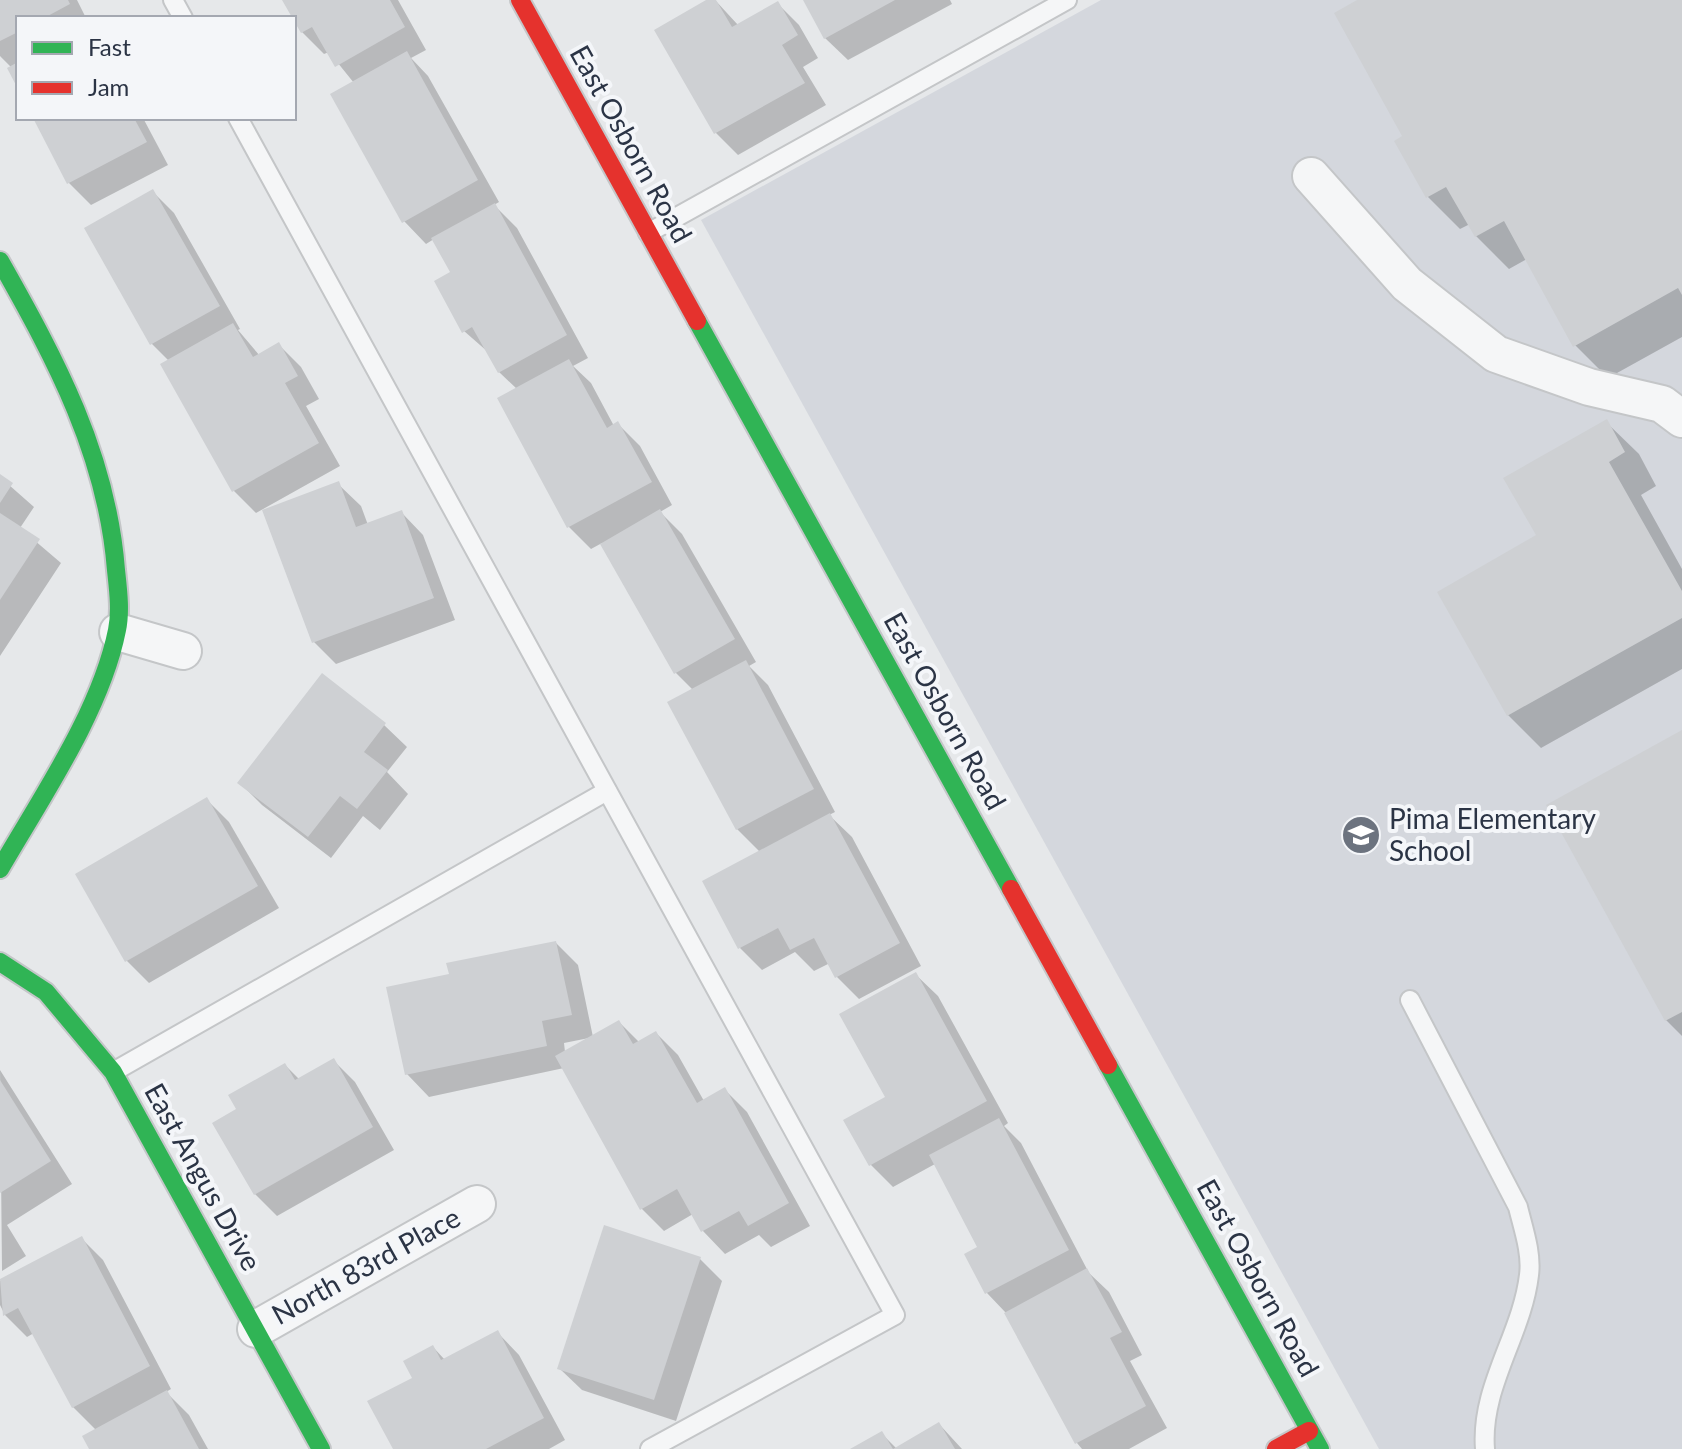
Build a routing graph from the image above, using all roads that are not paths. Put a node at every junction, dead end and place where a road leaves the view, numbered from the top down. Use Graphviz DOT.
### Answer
graph roads {
  1 [pos="520,0"];
  2 [pos="1067,0"];
  3 [pos="239,120"];
  4 [pos="1311,176"];
  5 [pos="648,233"];
  6 [pos="0,261"];
  7 [pos="1682,419"];
  8 [pos="118,632"];
  9 [pos="183,651"];
  10 [pos="607,791"];
  11 [pos="0,869"];
  12 [pos="0,962"];
  13 [pos="1410,1000"];
  14 [pos="113,1072"];
  15 [pos="477,1204"];
  16 [pos="256,1329"];
  17 [pos="1309,1431"];
  18 [pos="321,1449"];
  19 [pos="650,1449"];
  20 [pos="1276,1449"];
  21 [pos="1320,1449"];
  22 [pos="1485,1449"];
  1 -- 5 [label="street, East Osborn Road"];
  2 -- 5 [label="lane"];
  3 -- 10 [label="lane"];
  4 -- 7 [label="street"];
  5 -- 17 [label="street, East Osborn Road"];
  6 -- 8 [label="street"];
  8 -- 9 [label="street"];
  8 -- 11 [label="street"];
  10 -- 14 [label="lane"];
  10 -- 19 [label="lane"];
  12 -- 14 [label="street, East Angus Drive"];
  13 -- 22 [label="lane"];
  14 -- 16 [label="street, East Angus Drive"];
  15 -- 16 [label="street, North 83rd Place"];
  16 -- 18 [label="street, East Angus Drive"];
  17 -- 20 [label="street"];
  17 -- 21 [label="street, East Osborn Road"];
}
